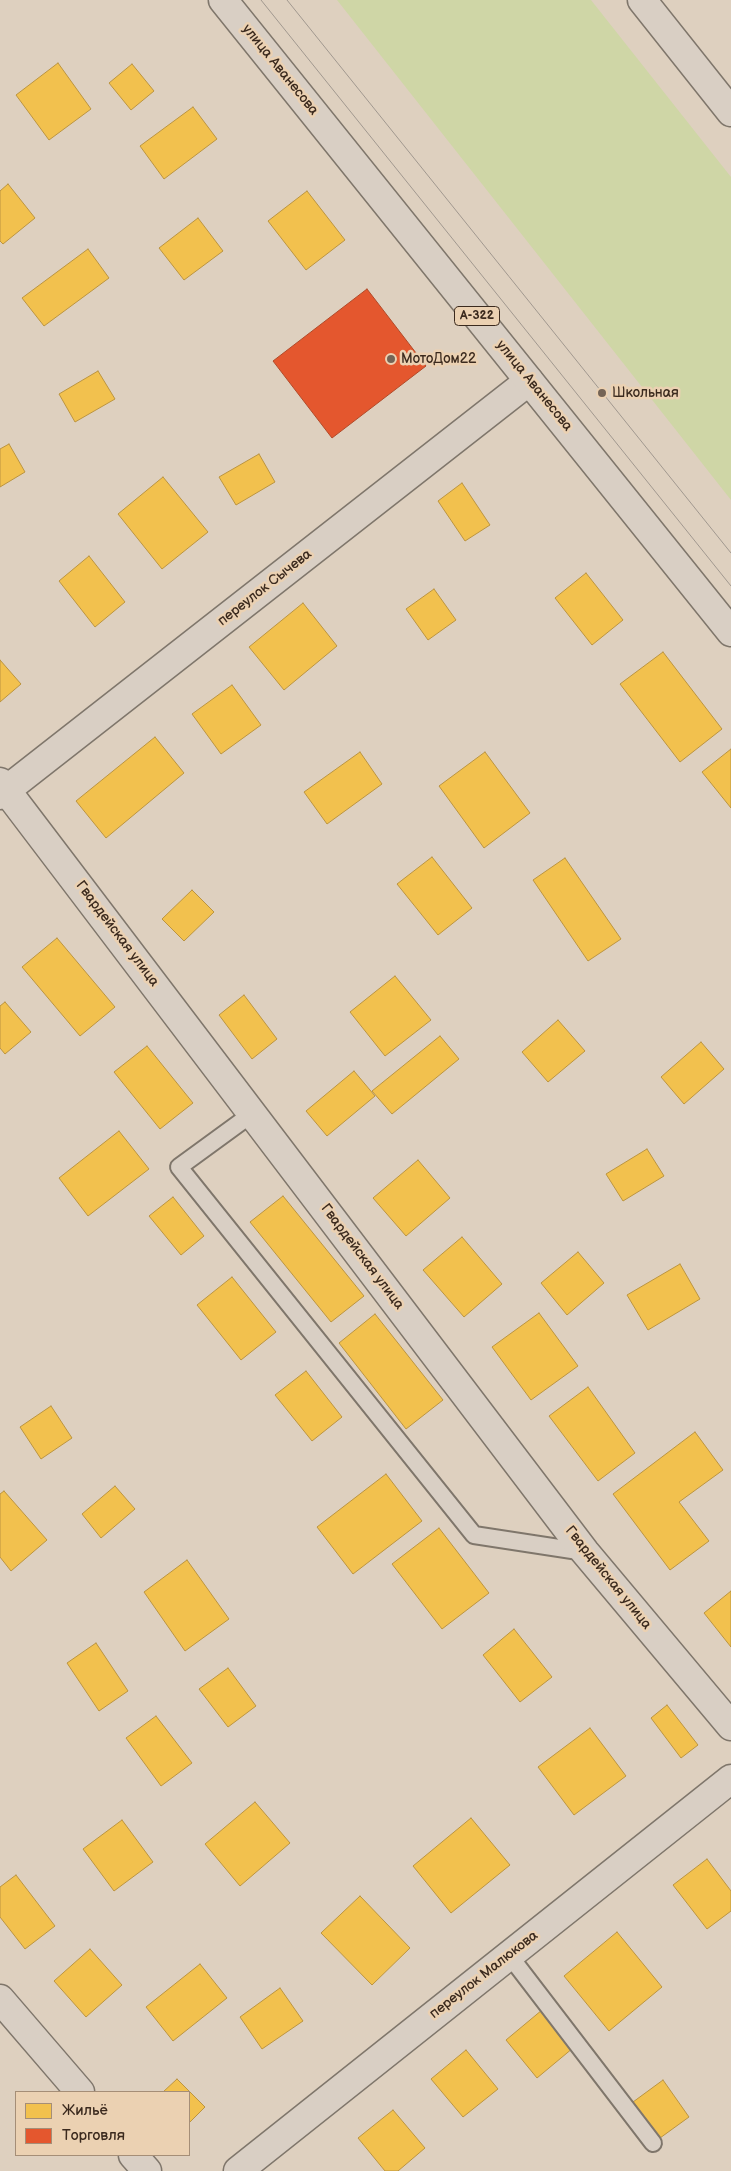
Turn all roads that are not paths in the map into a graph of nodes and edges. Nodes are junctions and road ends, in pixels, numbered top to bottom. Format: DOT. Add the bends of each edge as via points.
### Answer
graph roads {
  1 [pos="223,0"];
  2 [pos="642,0"];
  3 [pos="731,112"];
  4 [pos="529,381"];
  5 [pos="731,632"];
  6 [pos="2,789"];
  7 [pos="253,1113"];
  8 [pos="585,1552"];
  9 [pos="731,1726"];
  10 [pos="731,1779"];
  11 [pos="510,1955"];
  12 [pos="0,1999"];
  13 [pos="79,2091"];
  14 [pos="653,2143"];
  15 [pos="134,2156"];
  16 [pos="147,2171"];
  17 [pos="238,2171"];
  1 -- 4 [label="main road, улица Аванесова / А-322"];
  2 -- 3 [label="main road"];
  4 -- 5 [label="main road, улица Аванесова / А-322"];
  4 -- 6 [label="main road, переулок Сычева"];
  6 -- 7 [label="main road, Гвардейская улица"];
  7 -- 8 [label="main road, Гвардейская улица"];
  7 -- 8 [label="lane" via="179,1167 474,1535"];
  8 -- 9 [label="main road, Гвардейская улица"];
  10 -- 11 [label="main road, переулок Малюкова"];
  11 -- 14 [label="lane"];
  11 -- 17 [label="main road, переулок Малюкова"];
  12 -- 13 [label="main road"];
  15 -- 16 [label="main road"];
}
